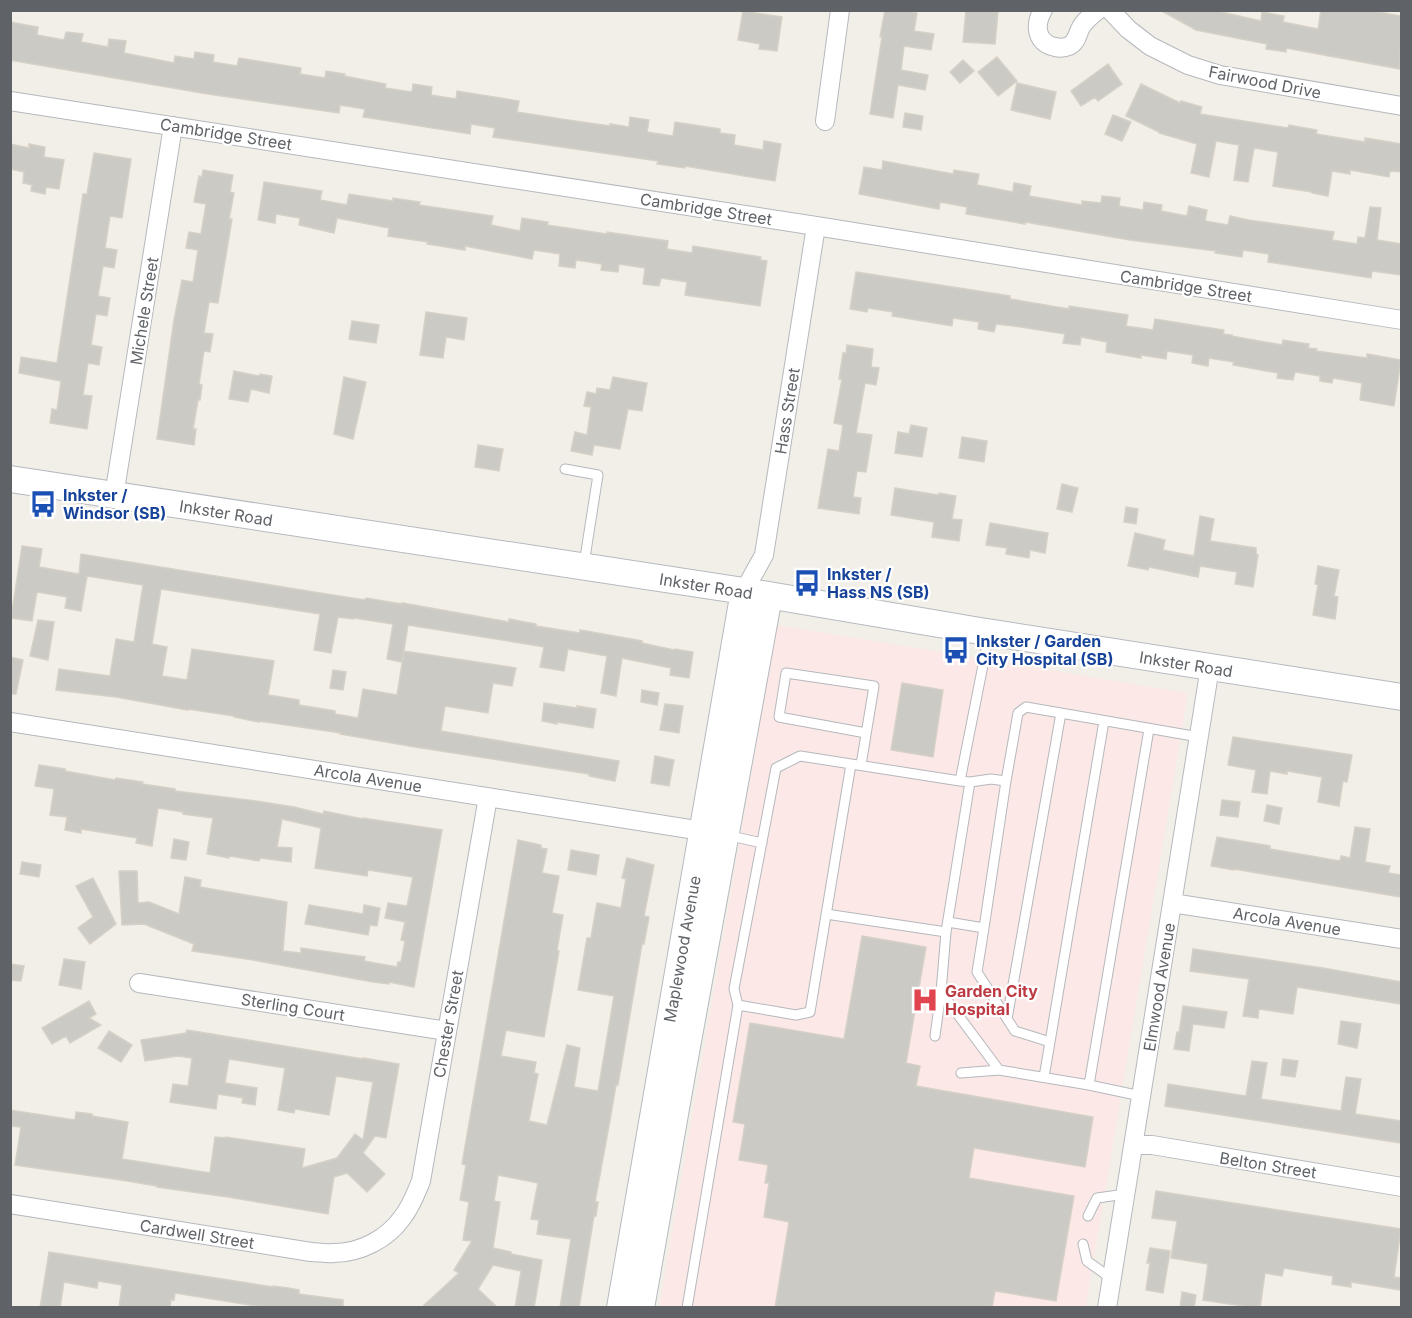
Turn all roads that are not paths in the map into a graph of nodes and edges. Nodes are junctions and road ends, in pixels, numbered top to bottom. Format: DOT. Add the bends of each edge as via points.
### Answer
graph roads {
  1 [pos="840,10"];
  2 [pos="1043,10"];
  3 [pos="1098,10"];
  4 [pos="1110,10"];
  5 [pos="10,101"];
  6 [pos="1401,106"];
  7 [pos="825,121"];
  8 [pos="173,126"];
  9 [pos="816,226"];
  10 [pos="1401,320"];
  11 [pos="565,469"];
  12 [pos="10,479"];
  13 [pos="114,496"];
  14 [pos="764,555"];
  15 [pos="583,567"];
  16 [pos="744,591"];
  17 [pos="769,596"];
  18 [pos="990,632"];
  19 [pos="1210,667"];
  20 [pos="1401,697"];
  21 [pos="1061,713"];
  22 [pos="1104,721"];
  23 [pos="10,722"];
  24 [pos="1149,729"];
  25 [pos="866,733"];
  26 [pos="1198,737"];
  27 [pos="851,764"];
  28 [pos="861,765"];
  29 [pos="1006,781"];
  30 [pos="965,782"];
  31 [pos="488,797"];
  32 [pos="714,833"];
  33 [pos="762,843"];
  34 [pos="1172,903"];
  35 [pos="826,914"];
  36 [pos="947,927"];
  37 [pos="984,928"];
  38 [pos="1401,939"];
  39 [pos="139,982"];
  40 [pos="941,992"];
  41 [pos="738,1005"];
  42 [pos="1007,1018"];
  43 [pos="447,1031"];
  44 [pos="935,1036"];
  45 [pos="1050,1042"];
  46 [pos="999,1070"];
  47 [pos="671,1072"];
  48 [pos="961,1073"];
  49 [pos="1044,1077"];
  50 [pos="1089,1085"];
  51 [pos="1141,1096"];
  52 [pos="1134,1145"];
  53 [pos="1401,1187"];
  54 [pos="1126,1194"];
  55 [pos="10,1204"];
  56 [pos="1088,1216"];
  57 [pos="380,1238"];
  58 [pos="1083,1244"];
  59 [pos="1112,1279"];
  60 [pos="620,1308"];
  61 [pos="641,1308"];
  62 [pos="687,1308"];
  63 [pos="1107,1308"];
  1 -- 7 [label="street"];
  2 -- 3 [label="street" via="1037,26 1041,40 1061,48 1074,41 1082,24"];
  4 -- 6 [label="street, Fairwood Drive" via="1150,46 1188,65 1220,75"];
  5 -- 8 [label="street, Cambridge Street"];
  8 -- 9 [label="street, Cambridge Street"];
  8 -- 13 [label="street, Michele Street"];
  9 -- 10 [label="street, Cambridge Street"];
  9 -- 14 [label="street, Hass Street"];
  11 -- 15 [label="lane" via="598,475"];
  12 -- 13 [label="main road, Inkster Road"];
  13 -- 15 [label="main road, Inkster Road"];
  14 -- 16 [label="street, Hass Street"];
  14 -- 17 [label="street"];
  15 -- 16 [label="main road, Inkster Road"];
  16 -- 17 [label="main road, Inkster Road"];
  16 -- 32 [label="main road, Maplewood Avenue"];
  17 -- 18 [label="main road, Inkster Road"];
  17 -- 32 [label="main road, Maplewood Avenue"];
  18 -- 19 [label="main road, Inkster Road"];
  18 -- 30 [label="lane"];
  19 -- 20 [label="main road, Inkster Road"];
  19 -- 26 [label="street, Elmwood Avenue"];
  21 -- 22 [label="lane"];
  21 -- 29 [label="lane" via="1026,707 1018,713"];
  21 -- 42 [label="lane"];
  22 -- 24 [label="lane"];
  22 -- 45 [label="lane"];
  23 -- 31 [label="street, Arcola Avenue"];
  24 -- 26 [label="lane"];
  24 -- 50 [label="lane"];
  25 -- 25 [label="lane" via="874,687 786,673 779,717"];
  25 -- 28 [label="lane"];
  26 -- 34 [label="street, Elmwood Avenue"];
  27 -- 28 [label="lane"];
  27 -- 33 [label="lane" via="800,756 776,768"];
  27 -- 35 [label="lane"];
  28 -- 30 [label="lane"];
  29 -- 30 [label="lane"];
  29 -- 37 [label="lane"];
  30 -- 36 [label="lane"];
  31 -- 32 [label="street, Arcola Avenue"];
  31 -- 43 [label="street, Chester Street"];
  32 -- 33 [label="lane"];
  32 -- 47 [label="main road, Maplewood Avenue"];
  33 -- 41 [label="lane" via="734,989"];
  34 -- 38 [label="street, Arcola Avenue"];
  34 -- 51 [label="street, Elmwood Avenue"];
  35 -- 36 [label="lane"];
  35 -- 41 [label="lane" via="810,1012 796,1015"];
  36 -- 37 [label="lane"];
  36 -- 40 [label="lane"];
  37 -- 42 [label="lane" via="977,972"];
  39 -- 43 [label="street, Sterling Court"];
  40 -- 44 [label="lane"];
  40 -- 46 [label="lane"];
  41 -- 62 [label="lane"];
  42 -- 45 [label="lane" via="1015,1030"];
  43 -- 57 [label="street, Chester Street" via="421,1180 403,1218"];
  45 -- 49 [label="lane"];
  46 -- 48 [label="lane"];
  46 -- 49 [label="lane"];
  47 -- 60 [label="main road, Maplewood Avenue"];
  47 -- 61 [label="main road, Maplewood Avenue"];
  49 -- 50 [label="lane"];
  50 -- 51 [label="lane"];
  51 -- 52 [label="street, Elmwood Avenue"];
  52 -- 53 [label="street, Belton Street"];
  52 -- 54 [label="street, Elmwood Avenue"];
  54 -- 56 [label="lane" via="1097,1198"];
  54 -- 59 [label="street, Elmwood Avenue"];
  55 -- 57 [label="street, Cardwell Street" via="311,1252 346,1252"];
  58 -- 59 [label="lane" via="1087,1261"];
  59 -- 63 [label="street, Elmwood Avenue"];
}
